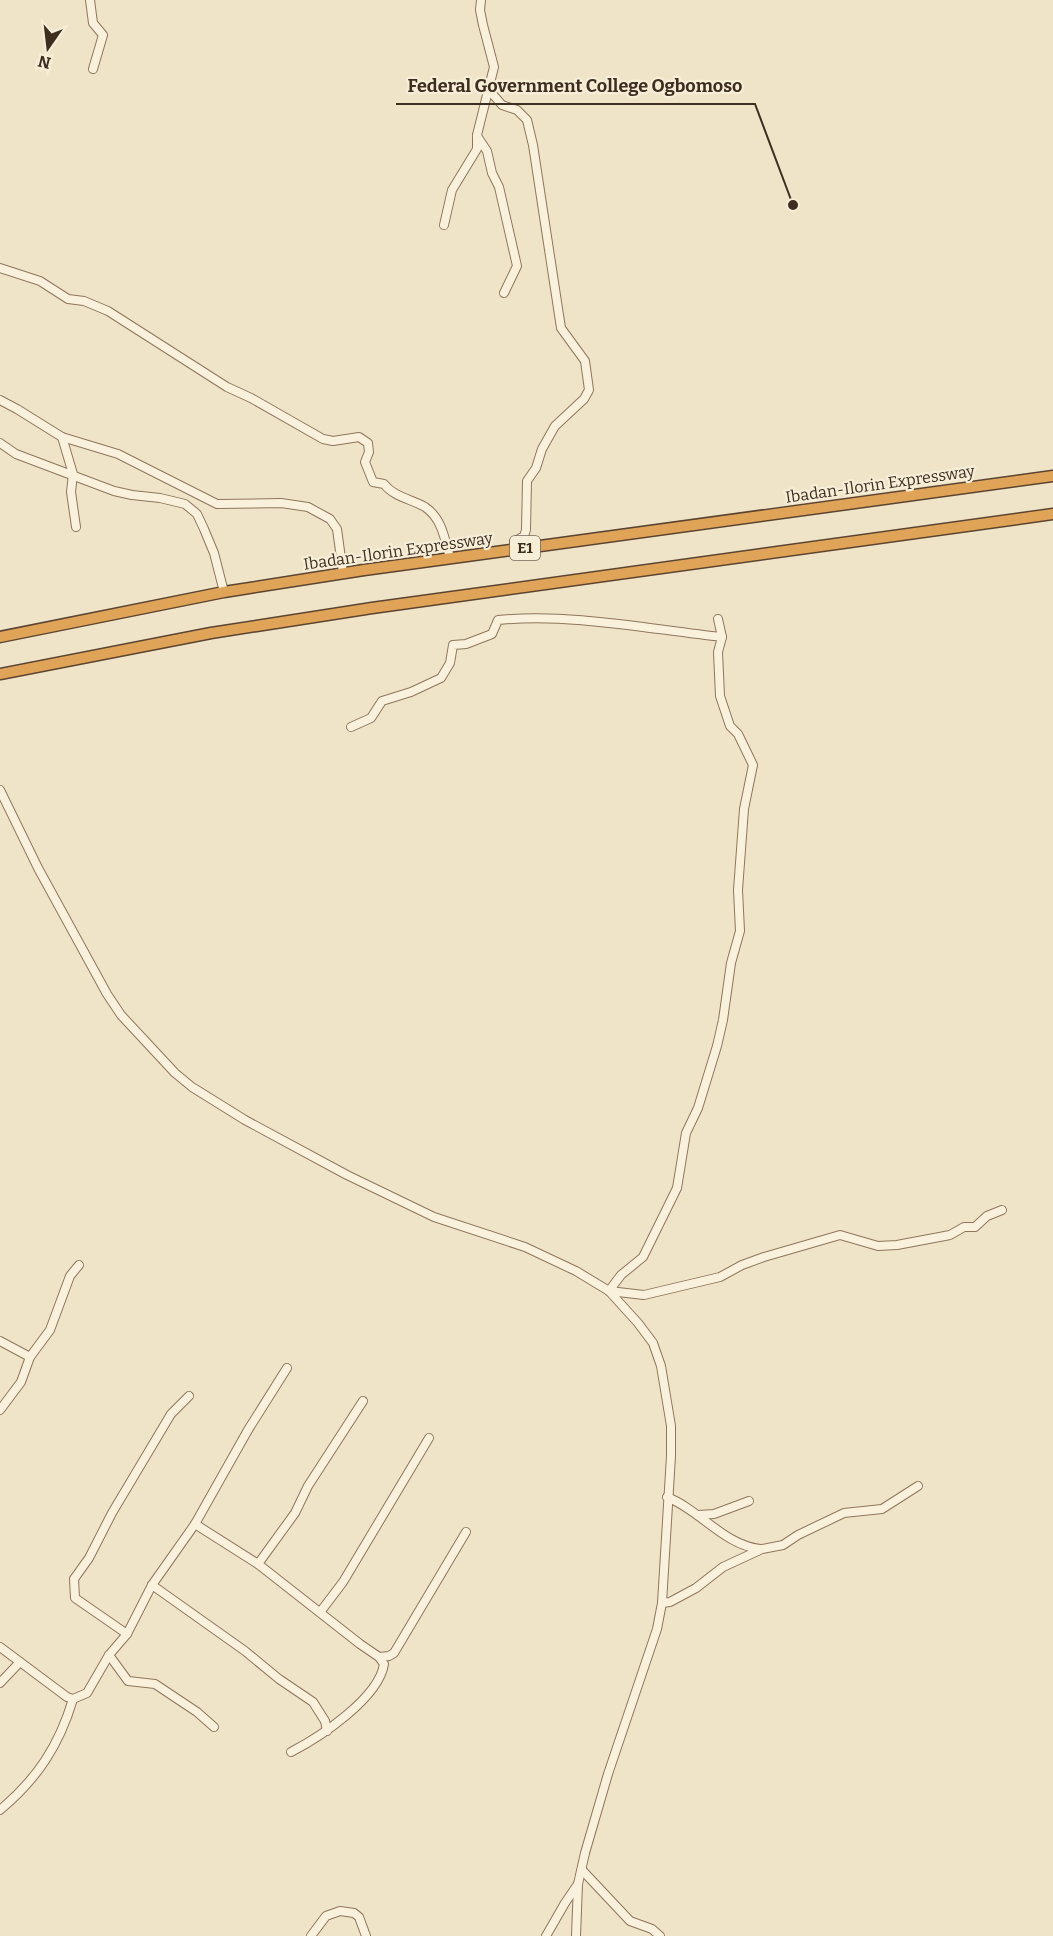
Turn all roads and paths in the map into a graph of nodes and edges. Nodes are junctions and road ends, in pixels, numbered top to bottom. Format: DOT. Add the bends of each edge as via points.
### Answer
graph roads {
  1 [pos="90,0"];
  2 [pos="481,0"];
  3 [pos="93,69"];
  4 [pos="489,90"];
  5 [pos="477,135"];
  6 [pos="444,225"];
  7 [pos="0,268"];
  8 [pos="504,294"];
  9 [pos="0,400"];
  10 [pos="62,437"];
  11 [pos="0,443"];
  12 [pos="73,475"];
  13 [pos="1053,476"];
  14 [pos="1053,514"];
  15 [pos="76,527"];
  16 [pos="515,549"];
  17 [pos="450,558"];
  18 [pos="344,573"];
  19 [pos="224,592"];
  20 [pos="718,619"];
  21 [pos="0,637"];
  22 [pos="722,637"];
  23 [pos="0,674"];
  24 [pos="351,727"];
  25 [pos="0,790"];
  26 [pos="1002,1210"];
  27 [pos="79,1265"];
  28 [pos="609,1291"];
  29 [pos="0,1341"];
  30 [pos="30,1357"];
  31 [pos="287,1368"];
  32 [pos="189,1396"];
  33 [pos="363,1401"];
  34 [pos="0,1410"];
  35 [pos="429,1438"];
  36 [pos="918,1485"];
  37 [pos="667,1497"];
  38 [pos="748,1501"];
  39 [pos="698,1515"];
  40 [pos="195,1524"];
  41 [pos="466,1532"];
  42 [pos="762,1549"];
  43 [pos="258,1564"];
  44 [pos="152,1585"];
  45 [pos="662,1603"];
  46 [pos="321,1611"];
  47 [pos="127,1634"];
  48 [pos="0,1647"];
  49 [pos="109,1655"];
  50 [pos="379,1657"];
  51 [pos="20,1662"];
  52 [pos="0,1683"];
  53 [pos="73,1699"];
  54 [pos="214,1727"];
  55 [pos="327,1731"];
  56 [pos="291,1752"];
  57 [pos="0,1810"];
  58 [pos="582,1870"];
  59 [pos="578,1884"];
  60 [pos="311,1936"];
  61 [pos="366,1936"];
  62 [pos="546,1936"];
  63 [pos="576,1936"];
  64 [pos="660,1936"];
  1 -- 3 [label="street" via="93,23 103,35"];
  2 -- 4 [label="street" via="494,67"];
  4 -- 5 [label="street"];
  4 -- 16 [label="street" via="502,105 517,110 527,120 561,328 585,361 589,390 555,426 527,481 526,530 514,542"];
  5 -- 6 [label="street" via="477,149 452,190"];
  5 -- 8 [label="street" via="500,187 517,266"];
  7 -- 17 [label="street" via="40,281 68,298 108,310 227,387 323,439 359,437 369,443 365,462 373,482 384,484 426,508 440,525"];
  9 -- 10 [label="street"];
  10 -- 12 [label="street"];
  10 -- 18 [label="street" via="118,454 217,504 281,503 308,507 330,519 337,529"];
  11 -- 12 [label="street" via="16,454"];
  12 -- 15 [label="street" via="70,492"];
  12 -- 19 [label="street" via="114,491 185,504 204,529"];
  13 -- 16 [label="highway, Ibadan-Ilorin Expressway / E1"];
  14 -- 23 [label="highway, E1" via="372,608 211,633"];
  16 -- 17 [label="highway, Ibadan-Ilorin Expressway / E1"];
  17 -- 18 [label="highway, Ibadan-Ilorin Expressway / E1"];
  18 -- 19 [label="highway, Ibadan-Ilorin Expressway / E1"];
  19 -- 21 [label="highway, Ibadan-Ilorin Expressway / E1"];
  20 -- 22 [label="street"];
  22 -- 24 [label="street" via="599,622 528,617 498,620 492,634 453,645 450,663 441,678 382,701 371,718"];
  22 -- 28 [label="street" via="718,652 720,696 730,726 753,765 744,809 738,890 740,932 730,963 717,1046 698,1108 686,1132 677,1188 643,1257"];
  25 -- 28 [label="street" via="107,994 121,1015 192,1087 245,1120 434,1218 525,1247"];
  26 -- 28 [label="street" via="975,1227 918,1242 878,1246 840,1235 764,1257 720,1277 644,1295"];
  27 -- 30 [label="street" via="70,1276 50,1330"];
  28 -- 37 [label="street" via="653,1343 661,1366 671,1426"];
  29 -- 30 [label="street"];
  30 -- 34 [label="street" via="21,1382"];
  31 -- 40 [label="street"];
  32 -- 47 [label="street" via="171,1414 74,1579 75,1598"];
  33 -- 43 [label="street" via="295,1513"];
  35 -- 46 [label="street" via="344,1582"];
  36 -- 42 [label="street" via="882,1509 844,1513 783,1545"];
  37 -- 39 [label="street"];
  37 -- 45 [label="street"];
  38 -- 39 [label="street" via="714,1514"];
  39 -- 42 [label="street" via="738,1543"];
  40 -- 43 [label="street"];
  40 -- 44 [label="street"];
  41 -- 50 [label="street" via="394,1653"];
  42 -- 45 [label="street"];
  43 -- 46 [label="street"];
  44 -- 47 [label="street"];
  44 -- 55 [label="street" via="313,1702"];
  45 -- 58 [label="street"];
  46 -- 50 [label="street"];
  47 -- 49 [label="street"];
  48 -- 51 [label="street"];
  49 -- 53 [label="street" via="87,1693"];
  49 -- 54 [label="street" via="128,1681 155,1684"];
  50 -- 55 [label="street" via="384,1664 383,1674 362,1700"];
  51 -- 52 [label="street"];
  51 -- 53 [label="street"];
  53 -- 57 [label="street" via="47,1760"];
  55 -- 56 [label="street"];
  58 -- 59 [label="street"];
  58 -- 64 [label="street" via="630,1921"];
  59 -- 62 [label="street"];
  59 -- 63 [label="street"];
  60 -- 61 [label="street" via="326,1916 340,1911 359,1917"];
}
